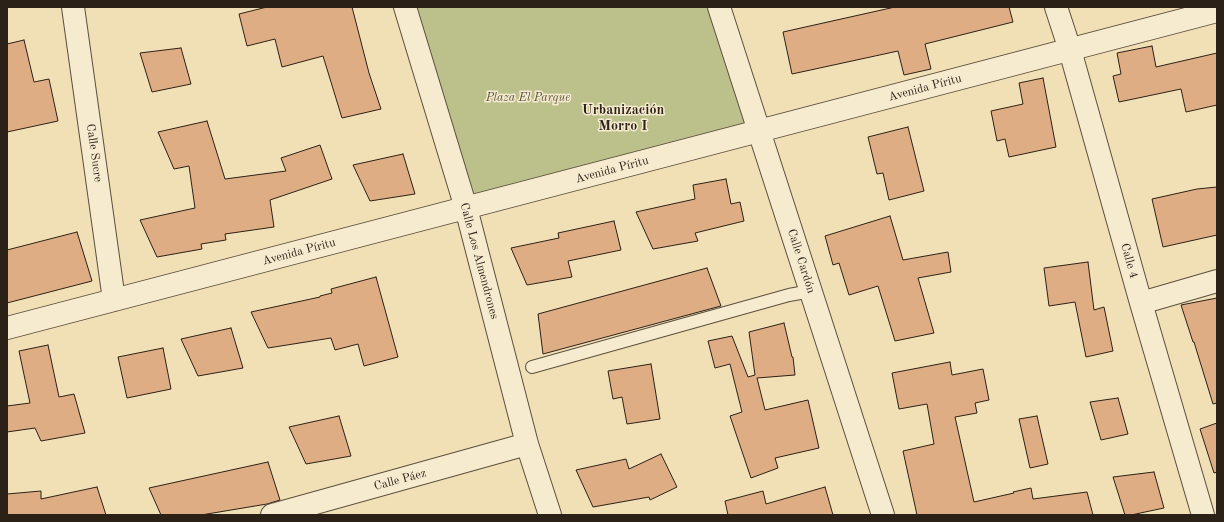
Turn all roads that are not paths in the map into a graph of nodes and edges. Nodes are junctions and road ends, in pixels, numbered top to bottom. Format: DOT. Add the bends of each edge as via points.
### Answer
graph roads {
  1 [pos="73,7"];
  2 [pos="405,7"];
  3 [pos="719,7"];
  4 [pos="1056,7"];
  5 [pos="1217,11"];
  6 [pos="1070,50"];
  7 [pos="759,132"];
  8 [pos="466,208"];
  9 [pos="1217,281"];
  10 [pos="811,291"];
  11 [pos="114,300"];
  12 [pos="1141,303"];
  13 [pos="7,328"];
  14 [pos="532,367"];
  15 [pos="527,444"];
  16 [pos="272,515"];
  17 [pos="550,515"];
  18 [pos="883,515"];
  19 [pos="1203,515"];
  1 -- 11 [label="street, Calle Sucre"];
  2 -- 8 [label="street, Calle Los Almendrones"];
  3 -- 7 [label="street, Calle Cardón"];
  4 -- 6 [label="street, Calle 4"];
  5 -- 6 [label="street, Avenida Píritu"];
  6 -- 7 [label="street, Avenida Píritu"];
  6 -- 12 [label="street, Calle 4"];
  7 -- 8 [label="street, Avenida Píritu"];
  7 -- 10 [label="street, Calle Cardón"];
  8 -- 11 [label="street, Avenida Píritu"];
  8 -- 15 [label="street, Calle Los Almendrones"];
  9 -- 12 [label="street"];
  10 -- 14 [label="lane"];
  10 -- 18 [label="street, Calle Cardón"];
  11 -- 13 [label="street, Avenida Píritu"];
  12 -- 19 [label="street, Calle 4"];
  15 -- 16 [label="street, Calle Páez"];
  15 -- 17 [label="street, Calle Los Almendrones"];
}
